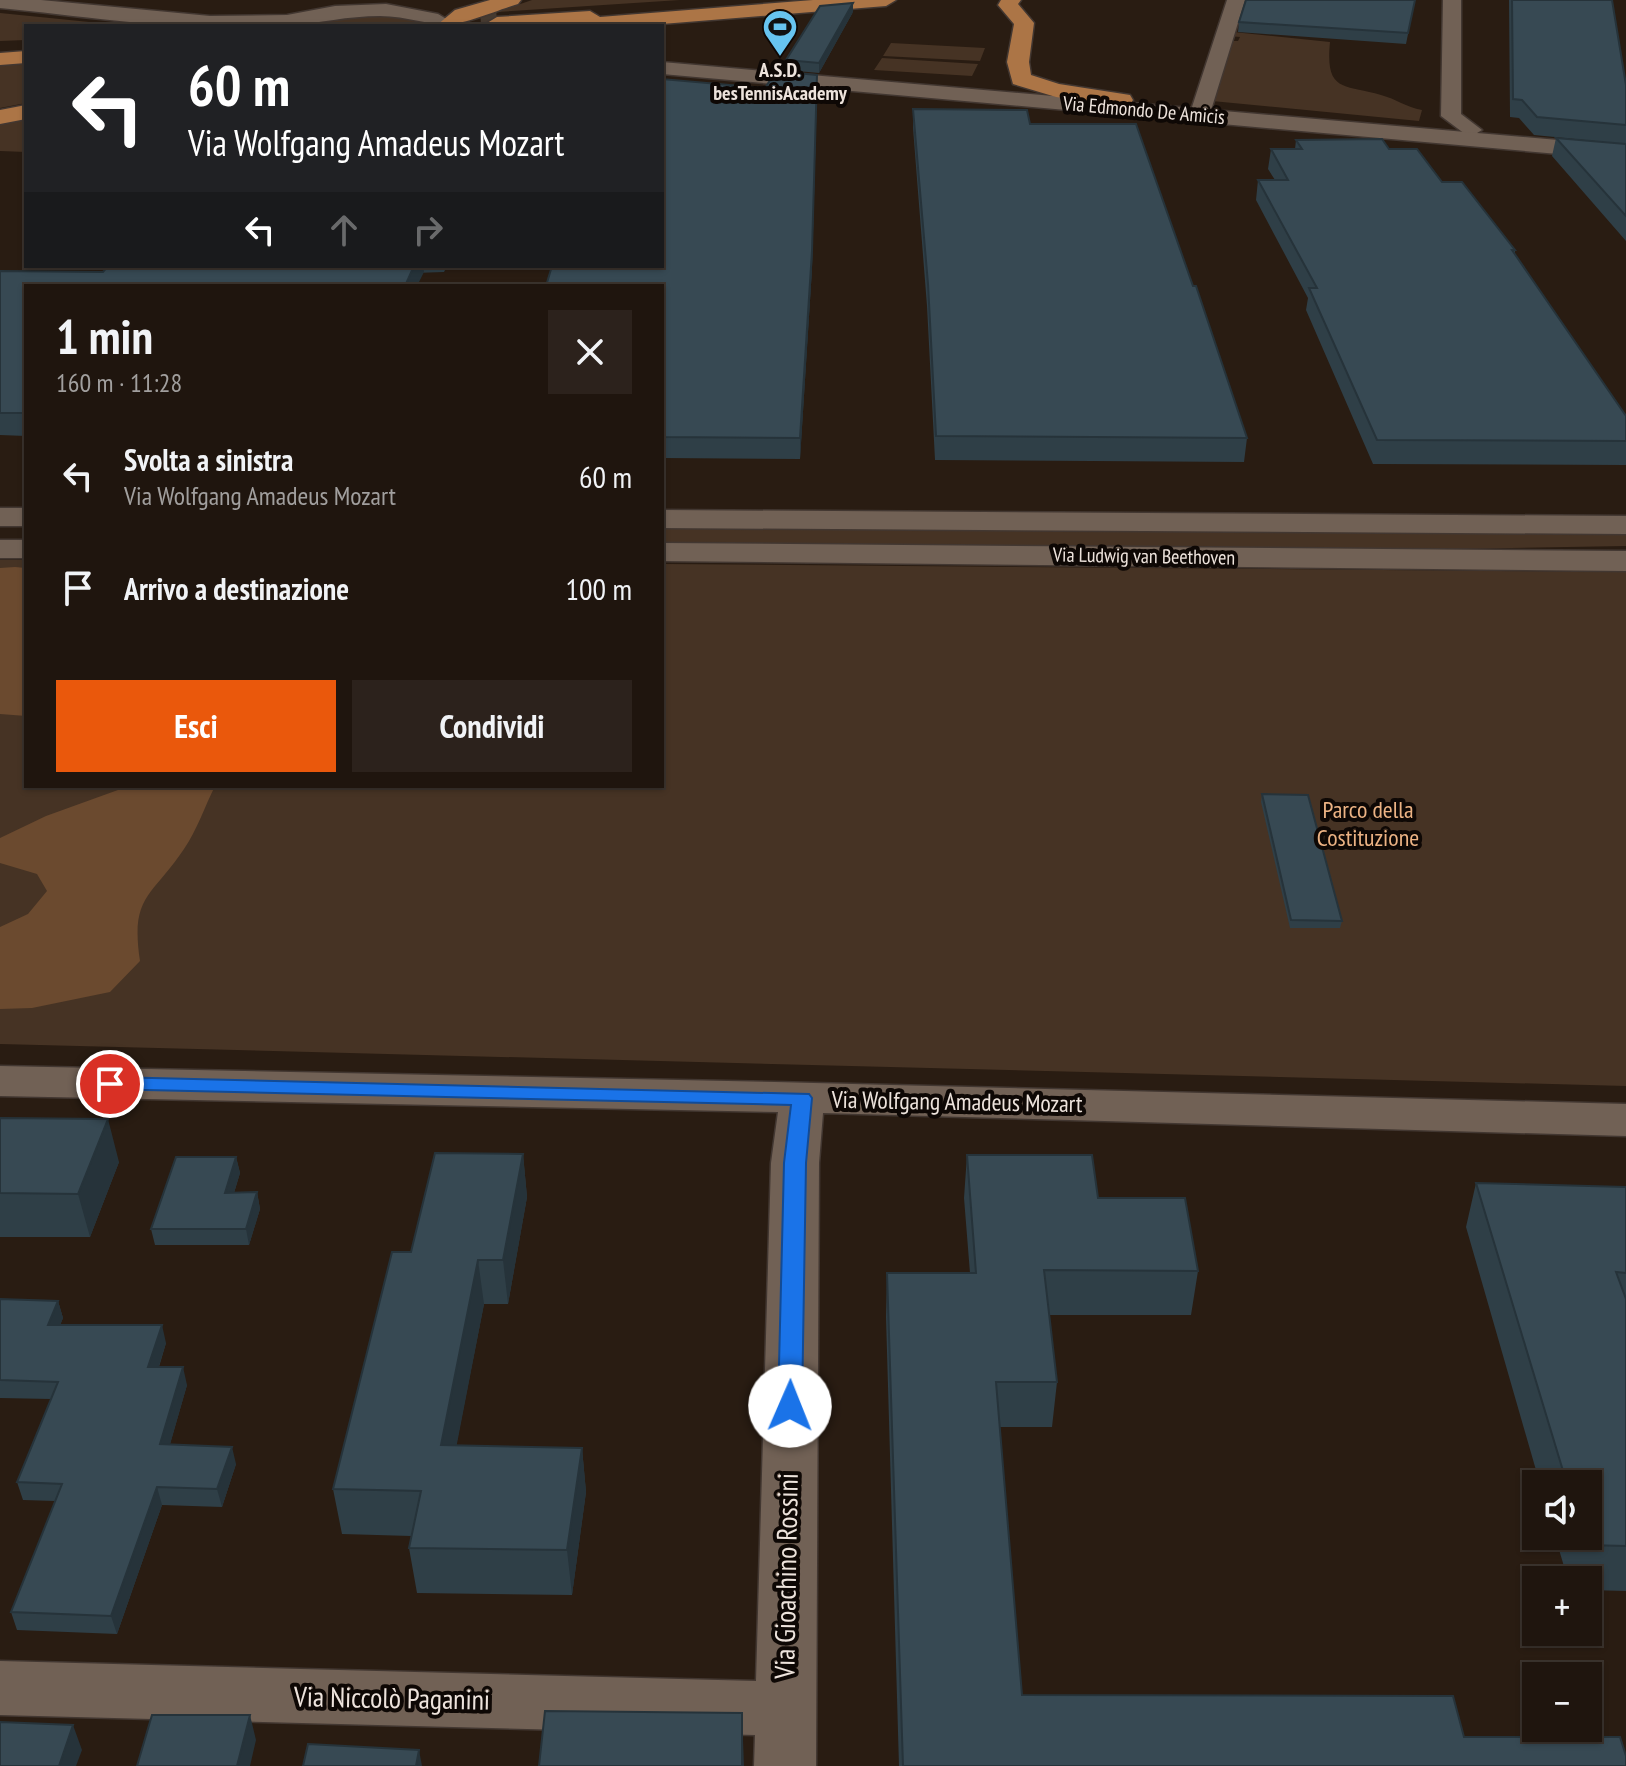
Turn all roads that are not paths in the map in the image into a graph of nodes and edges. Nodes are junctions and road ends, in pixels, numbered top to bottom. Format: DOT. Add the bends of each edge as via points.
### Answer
graph roads {
  1 [pos="511,0"];
  2 [pos="757,0"];
  3 [pos="816,0"];
  4 [pos="886,0"];
  5 [pos="1011,0"];
  6 [pos="1236,0"];
  7 [pos="1452,0"];
  8 [pos="0,2"];
  9 [pos="0,11"];
  10 [pos="291,13"];
  11 [pos="634,14"];
  12 [pos="497,23"];
  13 [pos="140,24"];
  14 [pos="443,24"];
  15 [pos="450,24"];
  16 [pos="587,24"];
  17 [pos="24,46"];
  18 [pos="0,47"];
  19 [pos="24,55"];
  20 [pos="0,57"];
  21 [pos="664,60"];
  22 [pos="664,68"];
  23 [pos="1122,100"];
  24 [pos="1202,107"];
  25 [pos="24,112"];
  26 [pos="0,117"];
  27 [pos="1472,130"];
  28 [pos="1626,144"];
  29 [pos="1626,153"];
  30 [pos="0,517"];
  31 [pos="24,517"];
  32 [pos="664,519"];
  33 [pos="1626,525"];
  34 [pos="0,549"];
  35 [pos="24,549"];
  36 [pos="664,552"];
  37 [pos="1626,561"];
  38 [pos="0,1081"];
  39 [pos="802,1098"];
  40 [pos="1626,1120"];
  41 [pos="0,1688"];
  42 [pos="784,1737"];
  1 -- 15 [label="highway" via="462,14"];
  2 -- 11 [label="highway"];
  3 -- 11 [label="highway"];
  4 -- 16 [label="highway"];
  5 -- 23 [label="highway" via="1008,5 1024,23 1021,79"];
  6 -- 24 [label="street"];
  7 -- 27 [label="street" via="1451,116"];
  8 -- 10 [label="main road" via="210,22"];
  9 -- 13 [label="main road"];
  10 -- 14 [label="main road" via="364,10 423,15"];
  11 -- 12 [label="highway"];
  17 -- 18 [label="highway"];
  19 -- 20 [label="highway"];
  21 -- 23 [label="main road, Via Edmondo De Amicis"];
  22 -- 29 [label="main road, Via Edmondo De Amicis"];
  23 -- 24 [label="main road, Via Edmondo De Amicis"];
  24 -- 27 [label="main road, Via Edmondo De Amicis"];
  25 -- 26 [label="highway"];
  27 -- 28 [label="main road, Via Edmondo De Amicis"];
  30 -- 31 [label="street"];
  32 -- 33 [label="street, Via Ludwig van Beethoven"];
  34 -- 35 [label="street"];
  36 -- 37 [label="street, Via Ludwig van Beethoven"];
  38 -- 39 [label="street, Via Wolfgang Amadeus Mozart"];
  39 -- 40 [label="street, Via Wolfgang Amadeus Mozart"];
  39 -- 42 [label="street, Via Gioachino Rossini" via="795,1163"];
  41 -- 42 [label="street, Via Niccolò Paganini"];
}
